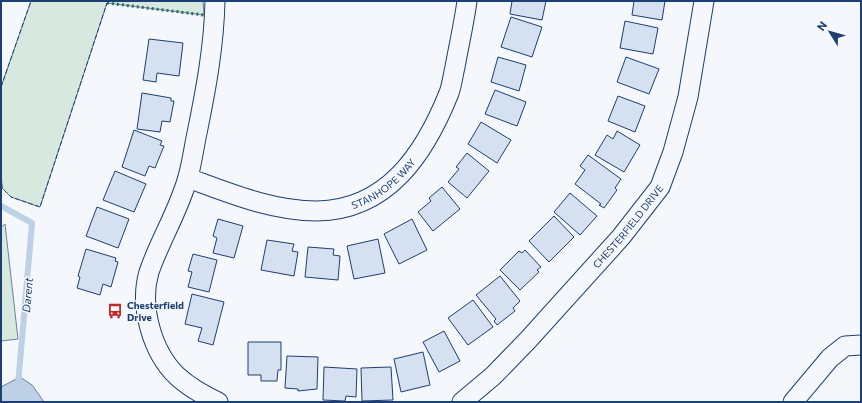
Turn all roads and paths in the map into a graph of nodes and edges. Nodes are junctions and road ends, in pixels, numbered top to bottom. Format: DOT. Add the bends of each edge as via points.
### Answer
graph roads {
  1 [pos="215,1"];
  2 [pos="467,1"];
  3 [pos="704,1"];
  4 [pos="188,178"];
  5 [pos="861,345"];
  6 [pos="218,402"];
  7 [pos="462,402"];
  8 [pos="793,402"];
  1 -- 4 [label="street" via="206,87"];
  2 -- 4 [label="street, STANHOPE WAY" via="449,92 423,147 411,165 394,181 369,198 340,208 297,210 244,198"];
  3 -- 7 [label="street, CHESTERFIELD DRIVE" via="688,97 673,152 660,187 621,237 553,313 493,376"];
  4 -- 6 [label="street" via="149,274 146,295 148,323 163,358 176,375 191,388"];
  5 -- 8 [label="street" via="845,346 830,358"];
}
